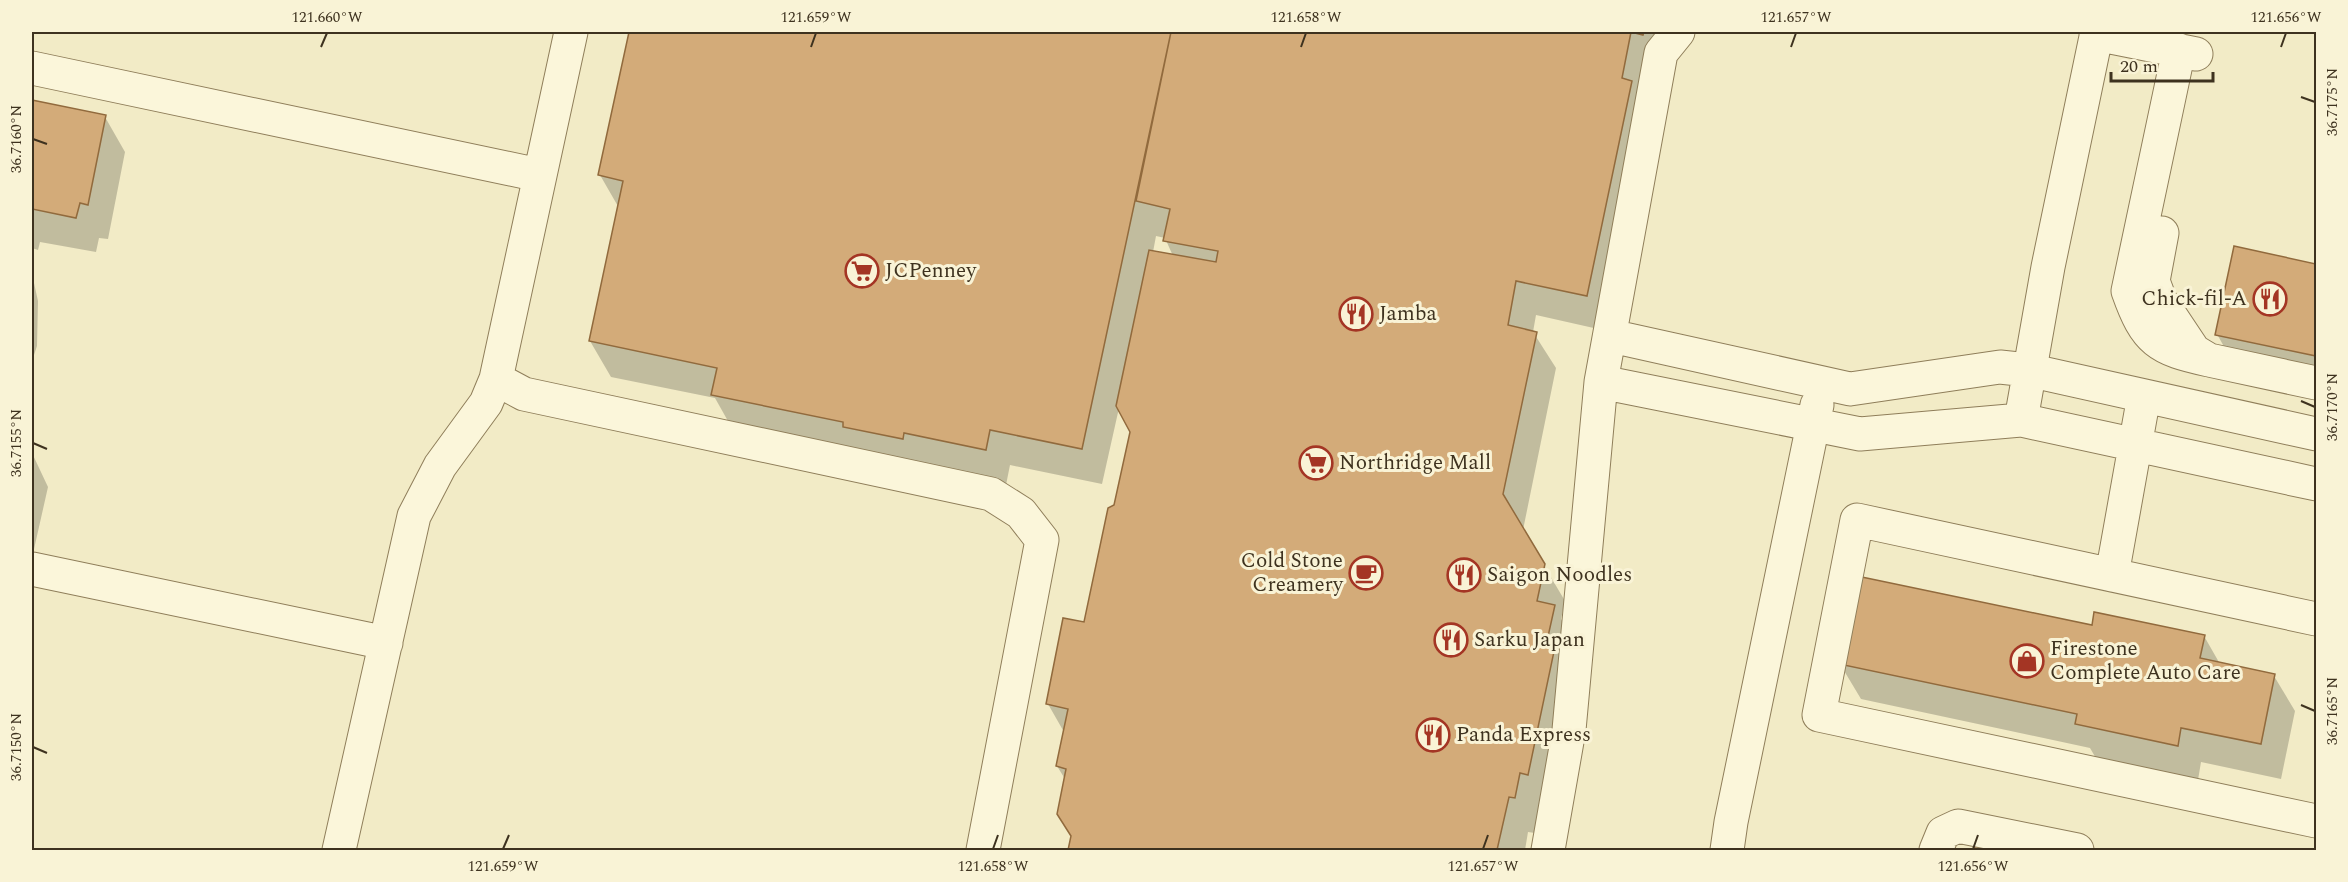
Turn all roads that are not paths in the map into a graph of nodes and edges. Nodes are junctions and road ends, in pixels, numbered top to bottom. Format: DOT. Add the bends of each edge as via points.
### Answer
graph roads {
  1 [pos="571,32"];
  2 [pos="1678,32"];
  3 [pos="2096,32"];
  4 [pos="32,68"];
  5 [pos="2176,155"];
  6 [pos="539,175"];
  7 [pos="1611,336"];
  8 [pos="2210,360"];
  9 [pos="2028,370"];
  10 [pos="496,379"];
  11 [pos="1601,382"];
  12 [pos="1822,383"];
  13 [pos="2316,383"];
  14 [pos="2144,396"];
  15 [pos="2021,420"];
  16 [pos="1812,425"];
  17 [pos="2316,435"];
  18 [pos="2135,445"];
  19 [pos="2316,484"];
  20 [pos="32,569"];
  21 [pos="2112,575"];
  22 [pos="2316,619"];
  23 [pos="386,643"];
  24 [pos="2316,821"];
  25 [pos="339,850"];
  26 [pos="983,850"];
  27 [pos="1548,850"];
  28 [pos="1727,850"];
  29 [pos="1936,850"];
  30 [pos="2077,850"];
  1 -- 6 [label="lane"];
  2 -- 7 [label="lane" via="1660,53"];
  3 -- 8 [label="lane" via="2187,52 2128,291 2134,309 2154,340 2172,352"];
  3 -- 9 [label="lane"];
  4 -- 6 [label="lane"];
  5 -- 8 [label="lane" via="2153,281 2160,300 2194,351"];
  6 -- 10 [label="lane"];
  7 -- 11 [label="lane"];
  7 -- 12 [label="lane"];
  8 -- 13 [label="lane"];
  9 -- 12 [label="lane" via="2000,367 1850,388"];
  9 -- 14 [label="lane"];
  9 -- 15 [label="lane"];
  10 -- 23 [label="lane" via="486,402 440,466 414,516"];
  10 -- 26 [label="lane" via="524,394 991,494 1021,513 1042,540"];
  11 -- 16 [label="lane"];
  11 -- 27 [label="lane" via="1569,730"];
  12 -- 16 [label="lane"];
  14 -- 17 [label="lane"];
  14 -- 18 [label="lane"];
  15 -- 16 [label="lane" via="1860,434"];
  15 -- 18 [label="lane"];
  16 -- 28 [label="lane"];
  18 -- 19 [label="lane"];
  18 -- 21 [label="lane"];
  20 -- 23 [label="lane"];
  21 -- 22 [label="lane"];
  21 -- 24 [label="lane" via="1857,520 1819,715"];
  23 -- 25 [label="lane"];
  29 -- 30 [label="lane" via="1943,833 1958,826"];
}
